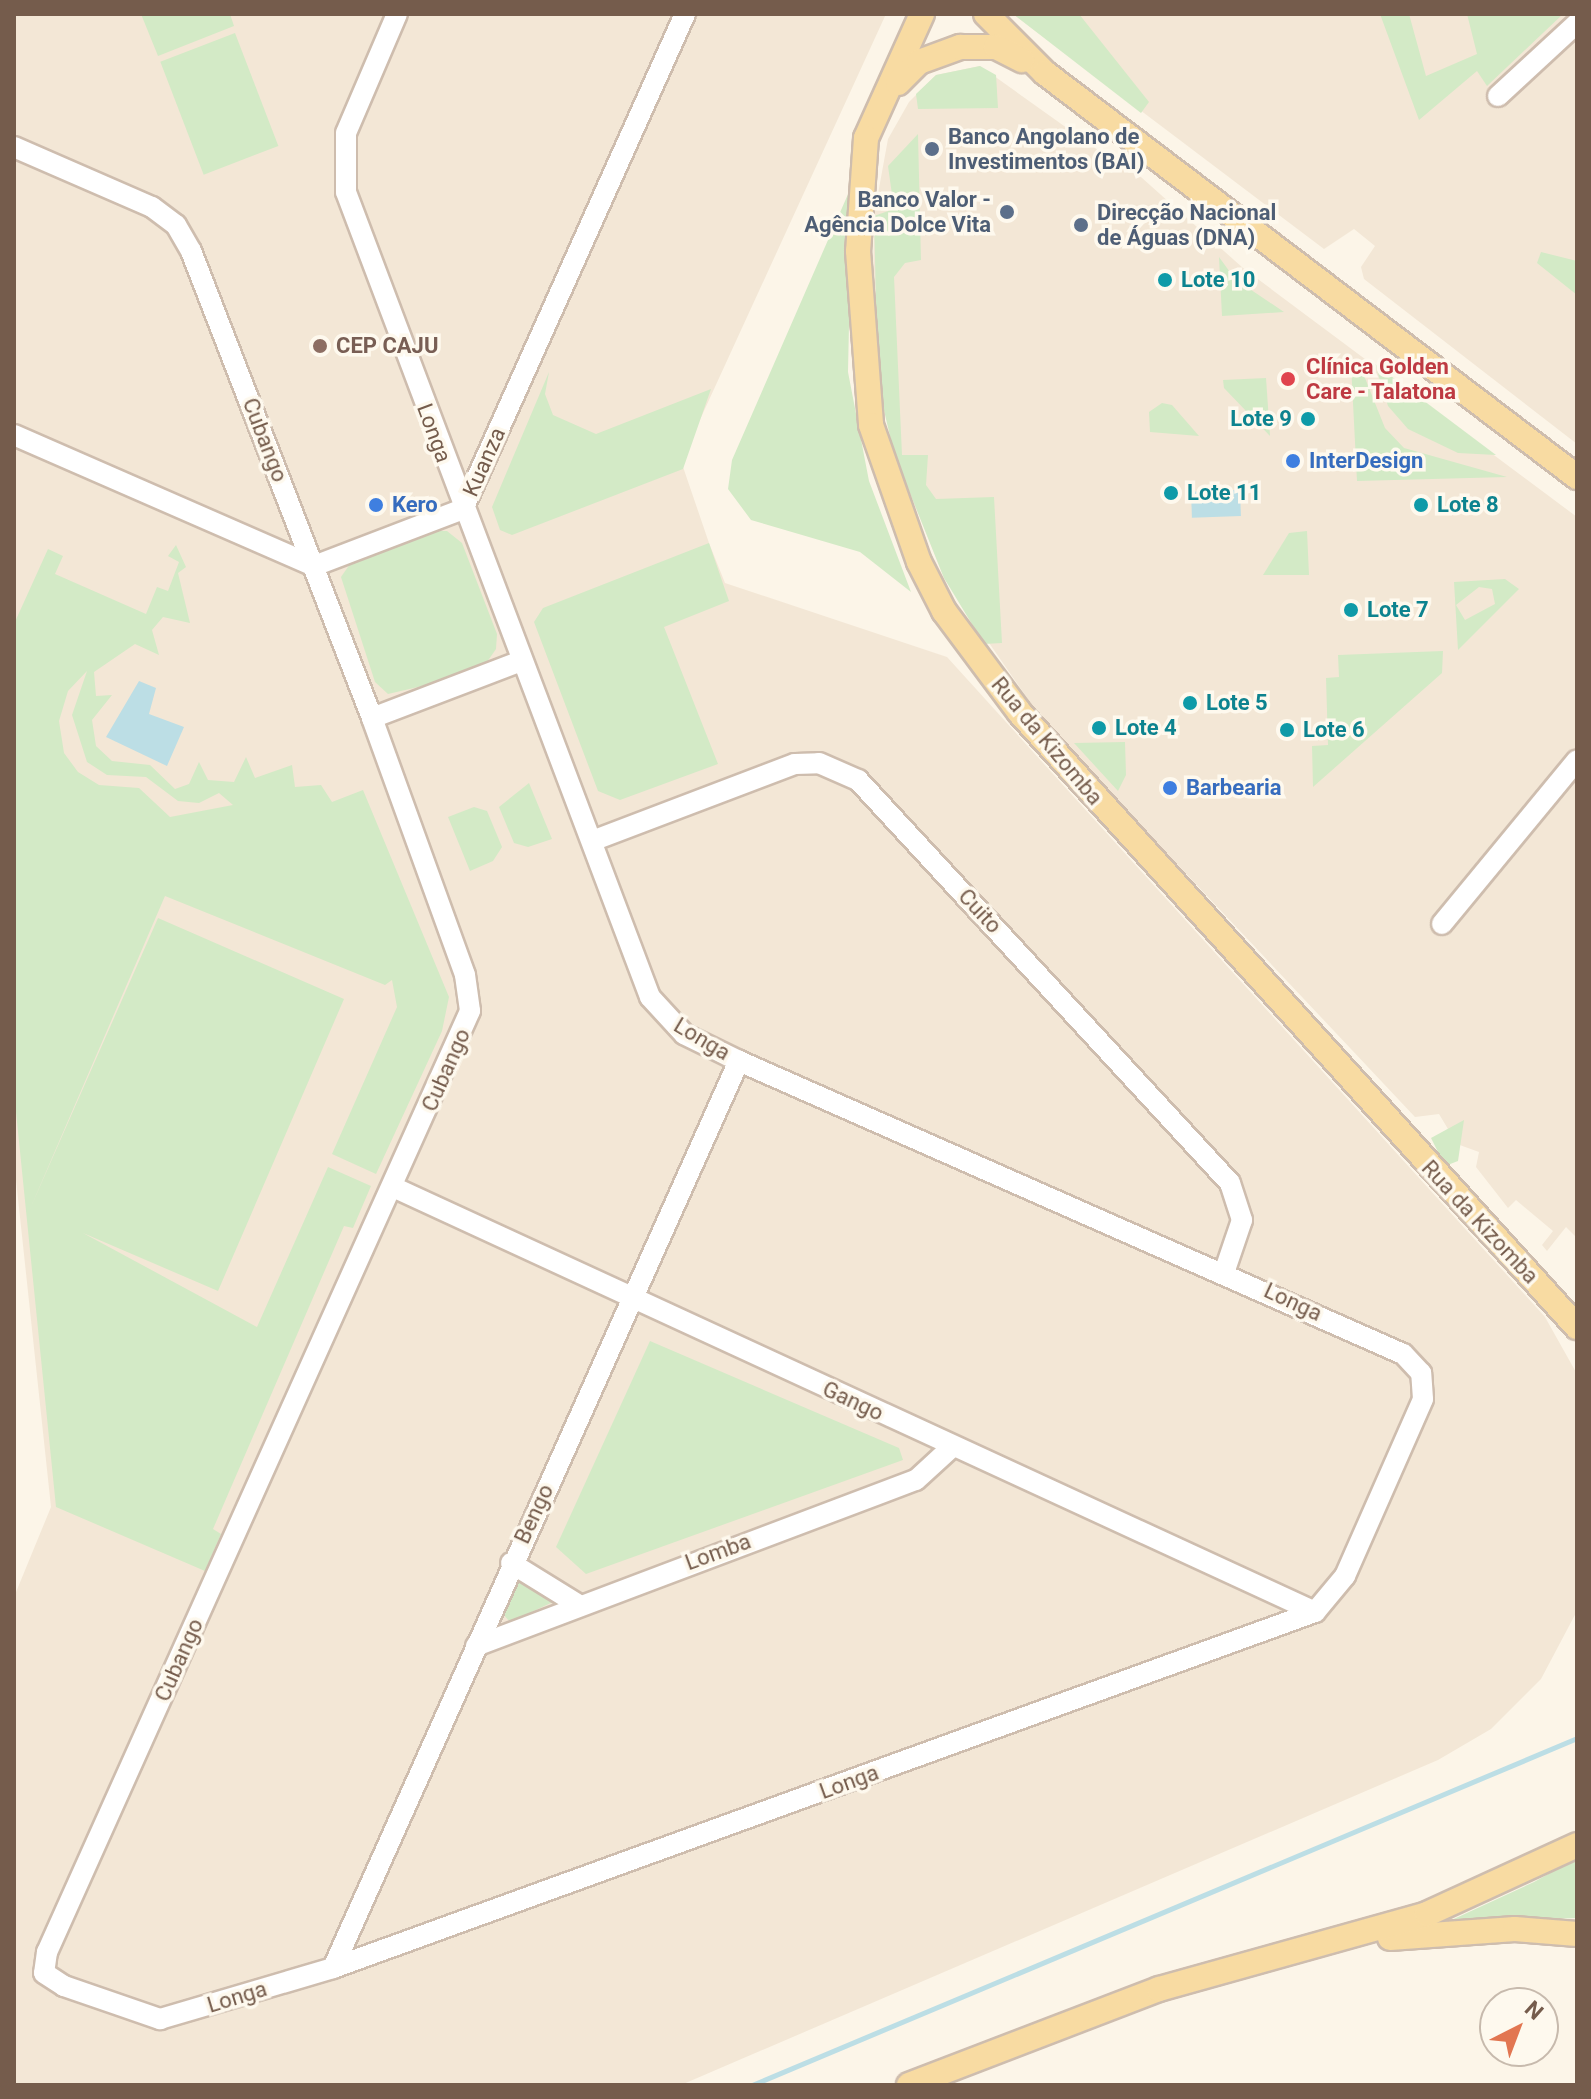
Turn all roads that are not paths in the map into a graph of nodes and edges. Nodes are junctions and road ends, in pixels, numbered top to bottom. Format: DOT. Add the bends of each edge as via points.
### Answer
graph roads {
  1 [pos="397,14"];
  2 [pos="685,14"];
  3 [pos="922,14"];
  4 [pos="986,14"];
  5 [pos="1577,23"];
  6 [pos="1045,73"];
  7 [pos="886,95"];
  8 [pos="1498,96"];
  9 [pos="14,147"];
  10 [pos="14,435"];
  11 [pos="1577,477"];
  12 [pos="463,509"];
  13 [pos="314,566"];
  14 [pos="521,661"];
  15 [pos="372,718"];
  16 [pos="1577,760"];
  17 [pos="592,841"];
  18 [pos="1442,924"];
  19 [pos="739,1061"];
  20 [pos="393,1187"];
  21 [pos="1225,1270"];
  22 [pos="633,1299"];
  23 [pos="1577,1327"];
  24 [pos="952,1447"];
  25 [pos="511,1563"];
  26 [pos="577,1604"];
  27 [pos="1315,1612"];
  28 [pos="476,1646"];
  29 [pos="1577,1845"];
  30 [pos="1577,1934"];
  31 [pos="333,1968"];
  32 [pos="1243,1968"];
  33 [pos="44,1973"];
  34 [pos="909,2085"];
  1 -- 12 [label="street, Longa" via="350,121 343,178"];
  2 -- 12 [label="street, Kuanza"];
  3 -- 7 [label="main road, Rua da Kizomba"];
  4 -- 6 [label="main road"];
  5 -- 8 [label="street"];
  6 -- 7 [label="main road" via="996,47 960,47 919,62"];
  6 -- 11 [label="main road"];
  7 -- 23 [label="main road, Rua da Kizomba" via="866,138 861,182 863,381 895,508 944,611 1121,830"];
  9 -- 13 [label="street, Cubango" via="152,207 176,225"];
  10 -- 13 [label="street"];
  12 -- 13 [label="street, Kuanza"];
  12 -- 14 [label="street, Longa"];
  13 -- 15 [label="street, Cubango"];
  14 -- 15 [label="street"];
  14 -- 17 [label="street, Longa"];
  15 -- 20 [label="street, Cubango" via="465,975 470,1011"];
  16 -- 18 [label="street"];
  17 -- 19 [label="street, Longa" via="650,997 684,1034"];
  17 -- 21 [label="street, Cuito" via="795,764 839,768 858,780 1230,1183 1242,1220"];
  19 -- 21 [label="street, Longa"];
  19 -- 22 [label="street, Bengo"];
  20 -- 22 [label="street, Gango"];
  20 -- 33 [label="street, Cubango" via="47,1952"];
  21 -- 27 [label="street, Longa" via="1403,1354 1424,1386 1345,1576"];
  22 -- 24 [label="street, Gango"];
  22 -- 25 [label="street, Bengo"];
  24 -- 26 [label="street, Lomba" via="916,1480"];
  24 -- 27 [label="street, Gango"];
  25 -- 26 [label="street"];
  25 -- 28 [label="street, Bengo"];
  26 -- 28 [label="street, Lomba"];
  27 -- 31 [label="street, Longa"];
  28 -- 31 [label="street, Bengo"];
  29 -- 32 [label="main road" via="1427,1914"];
  30 -- 32 [label="main road" via="1413,1934"];
  31 -- 33 [label="street, Longa" via="160,2019"];
  32 -- 34 [label="main road" via="1146,1994"];
}
